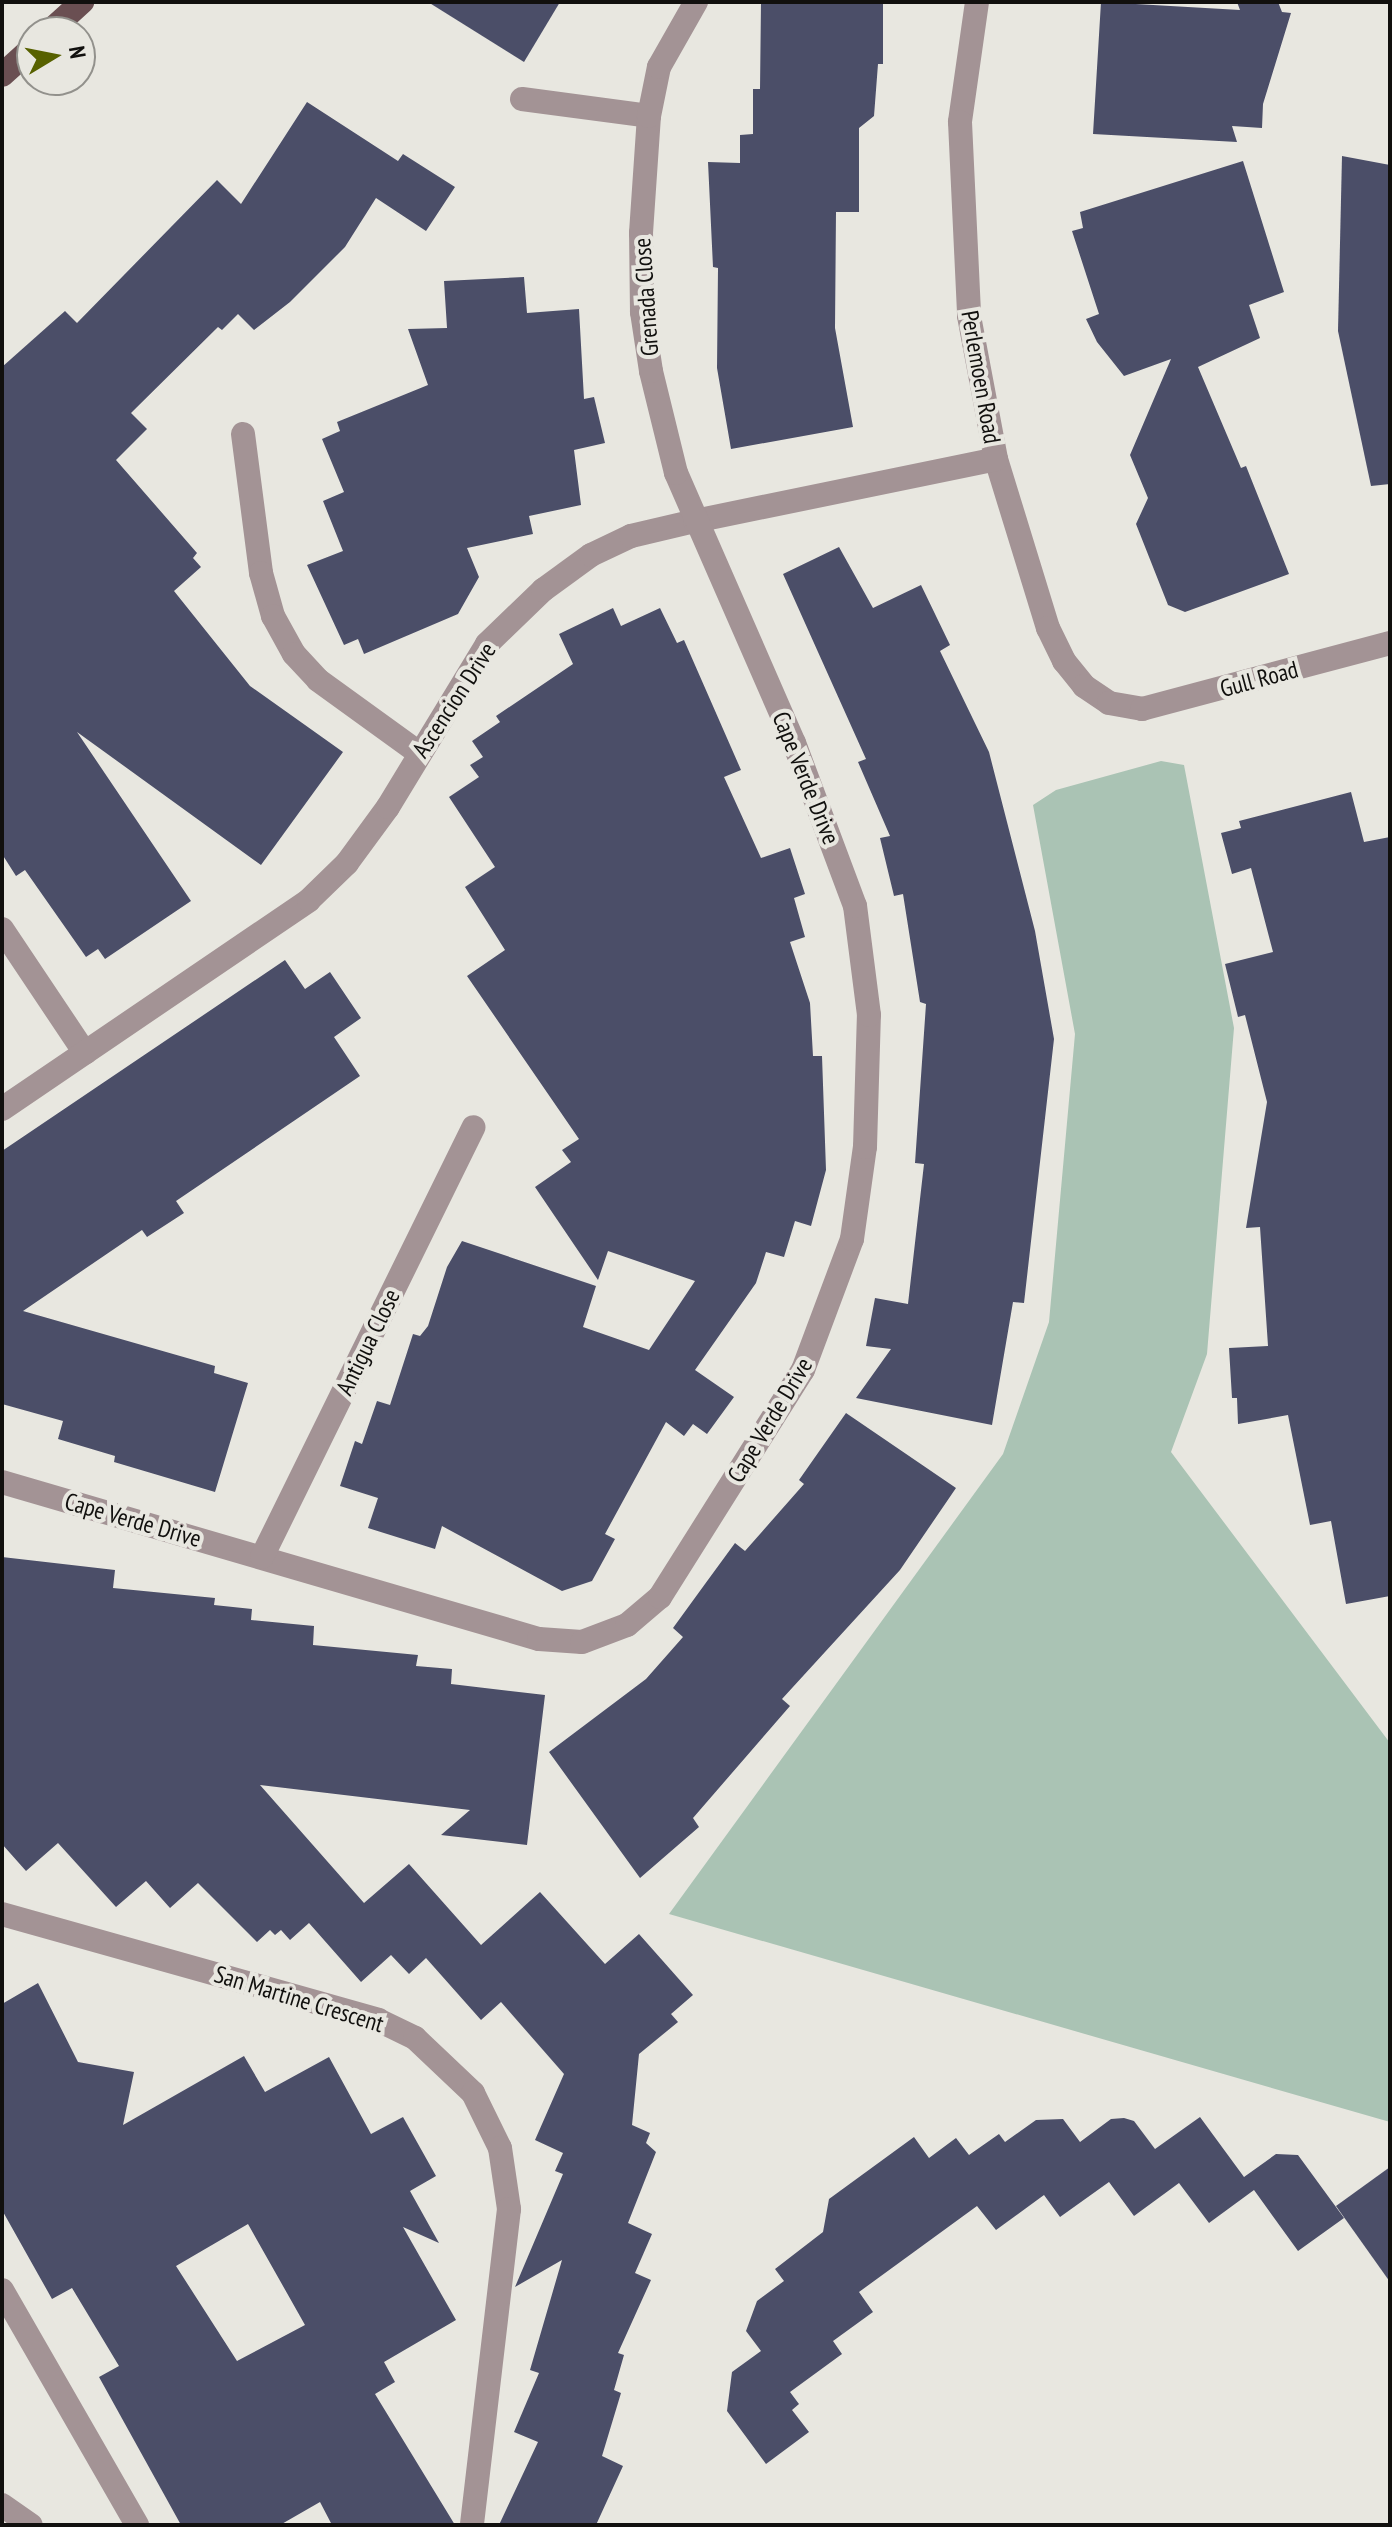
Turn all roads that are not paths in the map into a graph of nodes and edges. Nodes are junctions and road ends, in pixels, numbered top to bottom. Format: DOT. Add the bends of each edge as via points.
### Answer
graph roads {
  1 [pos="82,2"];
  2 [pos="696,2"];
  3 [pos="977,2"];
  4 [pos="67,16"];
  5 [pos="522,99"];
  6 [pos="649,116"];
  7 [pos="243,434"];
  8 [pos="996,459"];
  9 [pos="695,521"];
  10 [pos="1390,643"];
  11 [pos="1127,709"];
  12 [pos="419,753"];
  13 [pos="2,929"];
  14 [pos="85,1053"];
  15 [pos="2,1109"];
  16 [pos="474,1127"];
  17 [pos="2,1482"];
  18 [pos="262,1557"];
  19 [pos="2,1914"];
  20 [pos="2,2290"];
  21 [pos="2,2505"];
  22 [pos="31,2525"];
  23 [pos="137,2525"];
  24 [pos="472,2525"];
  1 -- 4 [label="main road"];
  2 -- 6 [label="street, Grenada Close" via="659,67"];
  3 -- 8 [label="street, Perlemoen Road" via="960,122 961,220 969,316"];
  5 -- 6 [label="street"];
  6 -- 9 [label="street, Grenada Close" via="642,312 676,473"];
  7 -- 12 [label="street" via="261,573 280,629 318,680"];
  8 -- 9 [label="street, Ascencion Drive"];
  8 -- 11 [label="street, Perlemoen Road" via="1048,628 1064,661 1084,686"];
  9 -- 12 [label="street, Ascencion Drive" via="618,542 543,590 487,644"];
  9 -- 18 [label="street, Cape Verde Drive" via="794,743 855,906 869,1015 865,1147 852,1239 803,1370 660,1597 604,1638 539,1639"];
  10 -- 11 [label="street, Gull Road" via="1159,706"];
  12 -- 14 [label="street, Ascencion Drive" via="347,863 309,900"];
  13 -- 14 [label="street"];
  14 -- 15 [label="street, Ascencion Drive"];
  16 -- 18 [label="street, Antigua Close"];
  17 -- 18 [label="street, Cape Verde Drive"];
  19 -- 24 [label="street, San Martine Crescent" via="378,2020 415,2038 473,2093 500,2148 509,2209"];
  20 -- 23 [label="street"];
  21 -- 22 [label="street"];
}
